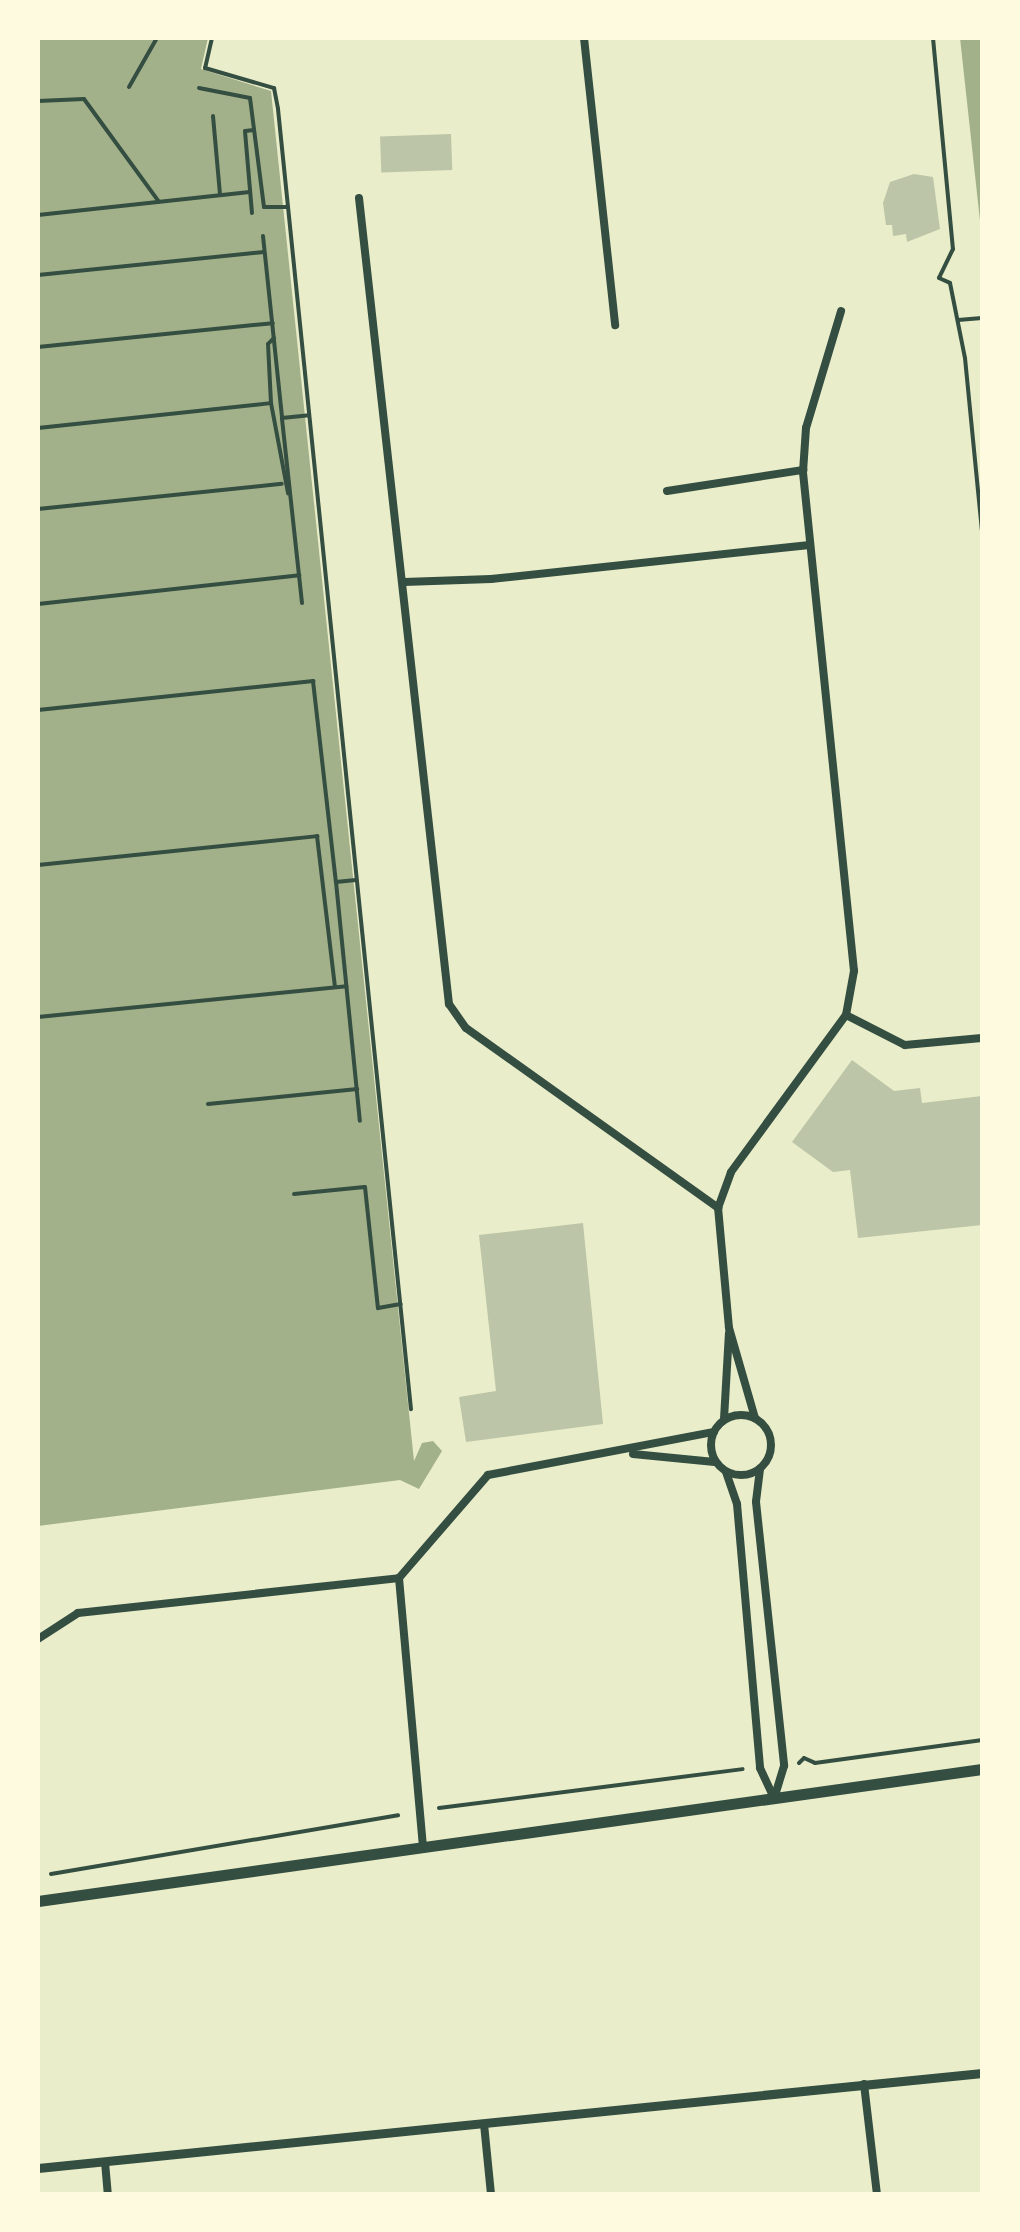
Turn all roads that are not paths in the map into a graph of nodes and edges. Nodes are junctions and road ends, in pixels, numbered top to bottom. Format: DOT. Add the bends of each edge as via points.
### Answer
graph roads {
  1 [pos="584,38"];
  2 [pos="359,198"];
  3 [pos="841,311"];
  4 [pos="614,325"];
  5 [pos="803,470"];
  6 [pos="667,491"];
  7 [pos="807,545"];
  8 [pos="404,582"];
  9 [pos="846,1016"];
  10 [pos="982,1038"];
  11 [pos="718,1208"];
  12 [pos="729,1328"];
  13 [pos="754,1418"];
  14 [pos="724,1420"];
  15 [pos="714,1432"];
  16 [pos="624,1453"];
  17 [pos="715,1462"];
  18 [pos="760,1469"];
  19 [pos="726,1472"];
  20 [pos="399,1578"];
  21 [pos="38,1639"];
  22 [pos="982,1770"];
  23 [pos="774,1798"];
  24 [pos="423,1848"];
  25 [pos="38,1901"];
  26 [pos="982,2073"];
  27 [pos="864,2084"];
  28 [pos="484,2124"];
  29 [pos="105,2162"];
  30 [pos="38,2168"];
  31 [pos="108,2194"];
  32 [pos="491,2194"];
  33 [pos="876,2194"];
  1 -- 4 [label="street"];
  2 -- 8 [label="street"];
  3 -- 5 [label="street" via="806,428"];
  5 -- 6 [label="street"];
  5 -- 7 [label="street"];
  7 -- 8 [label="street"];
  7 -- 9 [label="street" via="854,971"];
  8 -- 11 [label="street" via="449,1004 466,1028"];
  9 -- 10 [label="street" via="906,1045"];
  9 -- 11 [label="street" via="731,1172"];
  11 -- 12 [label="street"];
  12 -- 13 [label="street"];
  12 -- 14 [label="street"];
  13 -- 14 [label="street"];
  13 -- 18 [label="street" via="772,1444"];
  14 -- 15 [label="street"];
  15 -- 16 [label="street"];
  15 -- 17 [label="street"];
  16 -- 17 [label="street"];
  16 -- 20 [label="street" via="488,1475"];
  17 -- 19 [label="street"];
  18 -- 19 [label="street" via="743,1476"];
  18 -- 23 [label="street" via="756,1502 784,1766"];
  19 -- 23 [label="street" via="736,1504 760,1768"];
  20 -- 21 [label="street" via="78,1613"];
  20 -- 24 [label="street"];
  22 -- 23 [label="main road"];
  23 -- 24 [label="main road"];
  24 -- 25 [label="main road"];
  26 -- 27 [label="street"];
  27 -- 28 [label="street"];
  27 -- 33 [label="street"];
  28 -- 29 [label="street"];
  28 -- 32 [label="street"];
  29 -- 30 [label="street"];
  29 -- 31 [label="street"];
}
